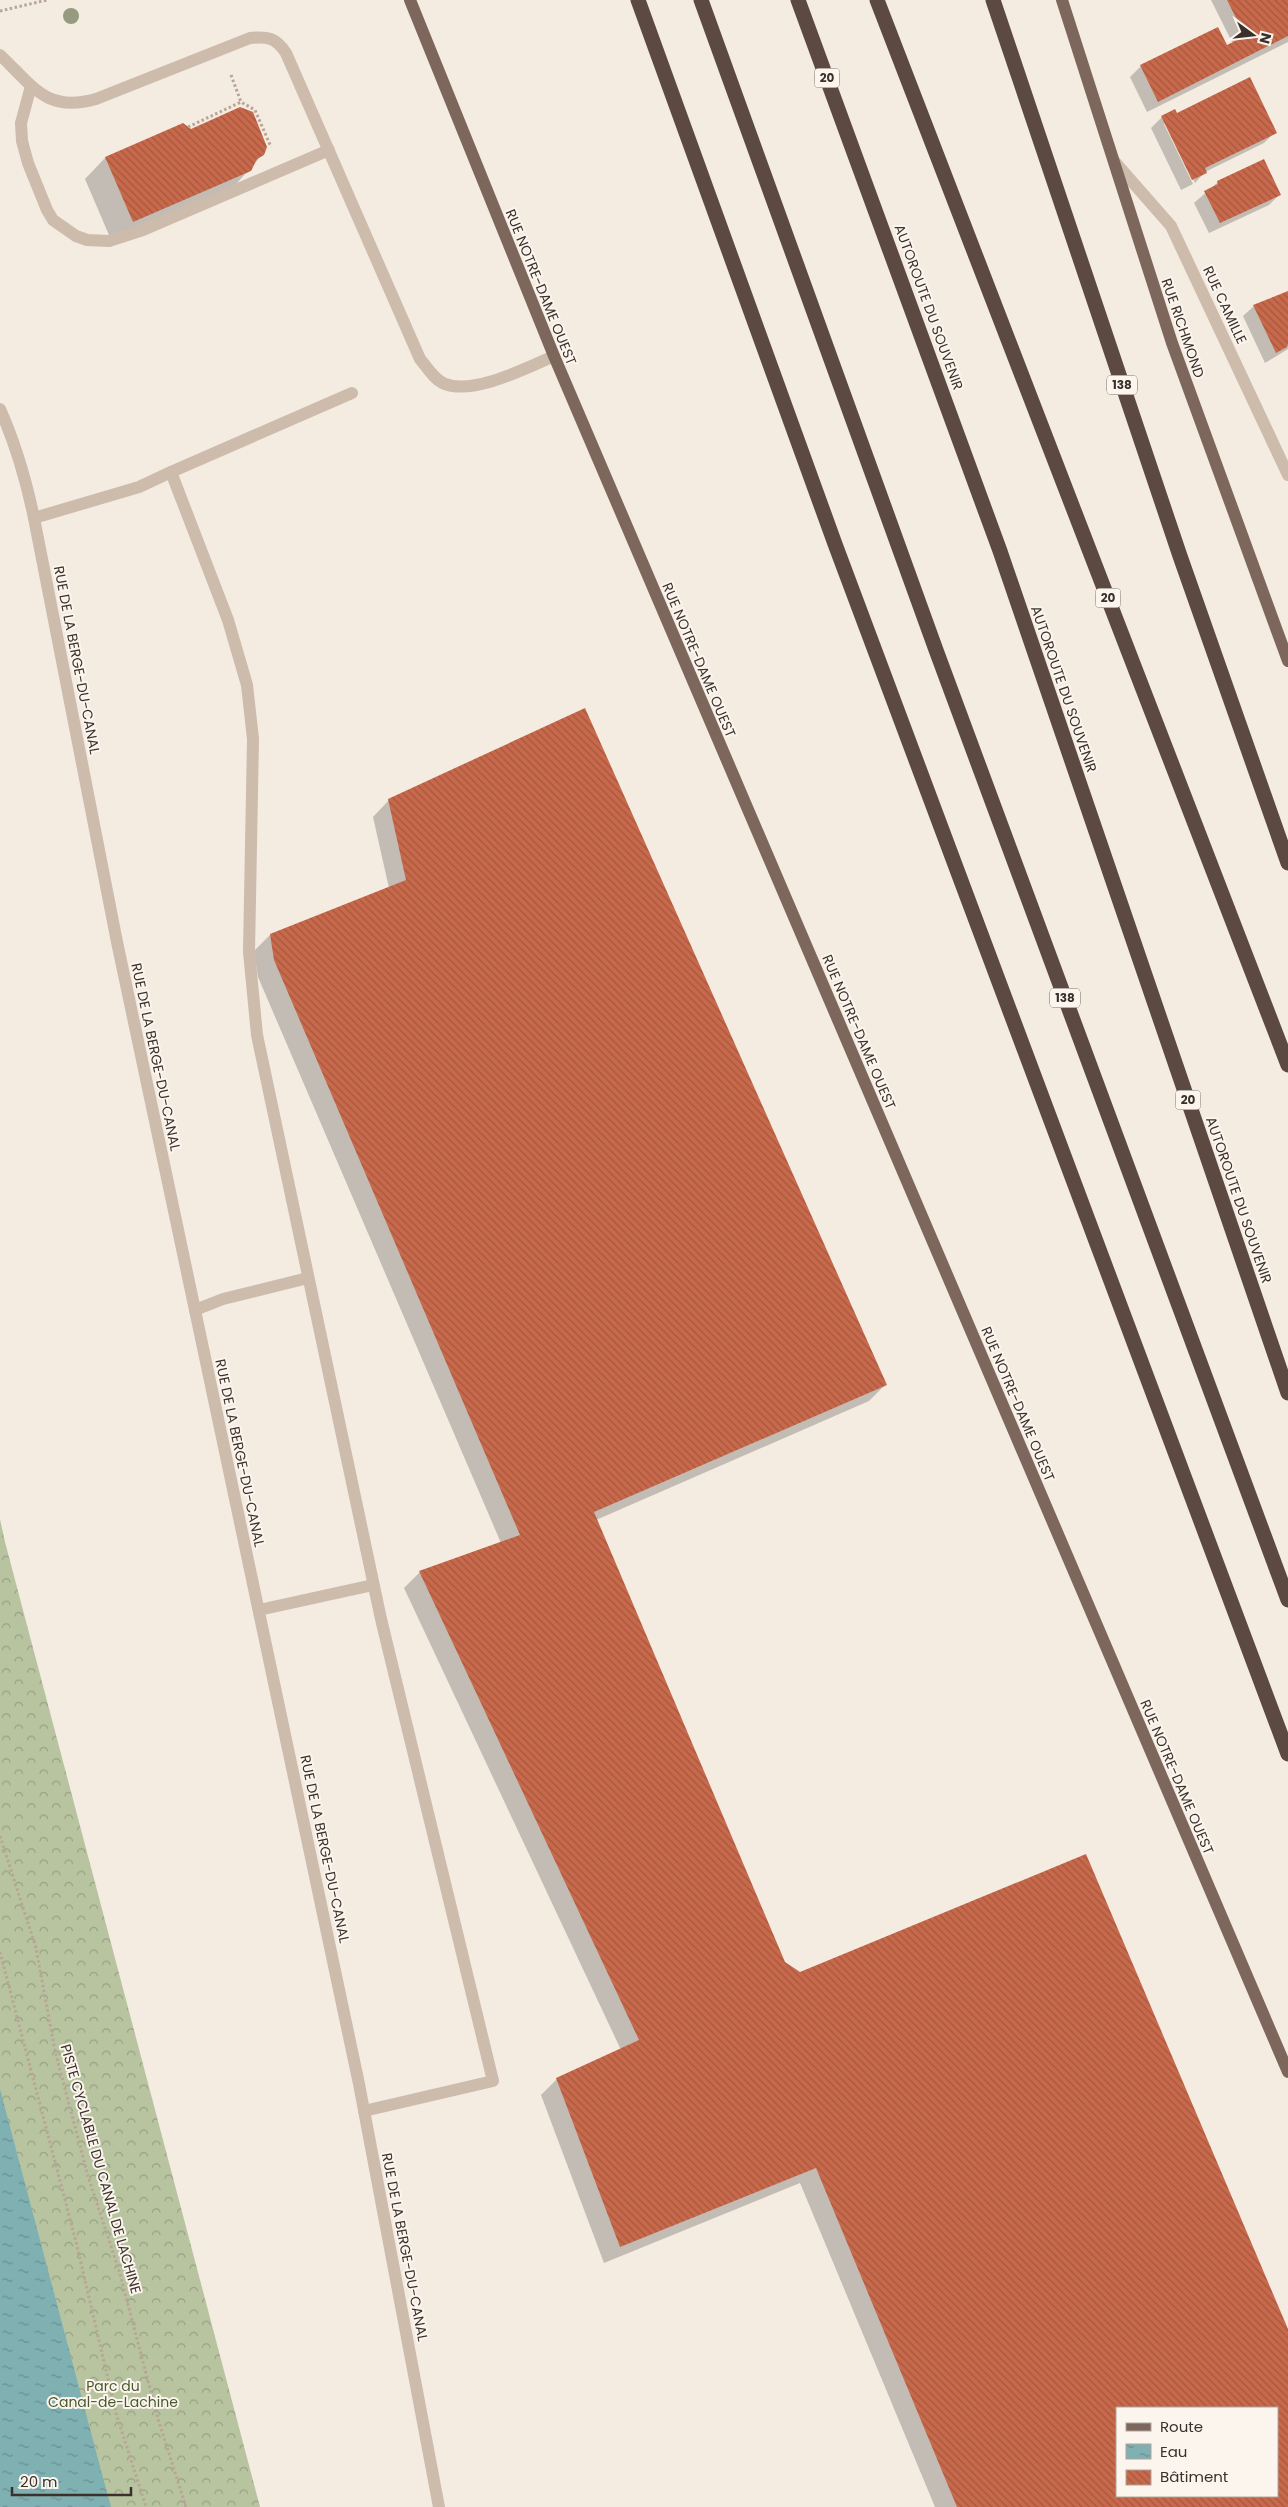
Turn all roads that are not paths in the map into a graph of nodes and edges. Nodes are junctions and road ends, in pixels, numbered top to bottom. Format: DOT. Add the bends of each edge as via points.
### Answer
graph roads {
  1 [pos="410,0"];
  2 [pos="638,0"];
  3 [pos="701,0"];
  4 [pos="798,0"];
  5 [pos="877,0"];
  6 [pos="993,0"];
  7 [pos="1062,0"];
  8 [pos="0,55"];
  9 [pos="31,86"];
  10 [pos="329,150"];
  11 [pos="1114,161"];
  12 [pos="554,356"];
  13 [pos="352,393"];
  14 [pos="0,409"];
  15 [pos="171,472"];
  16 [pos="1288,475"];
  17 [pos="34,518"];
  18 [pos="1288,661"];
  19 [pos="1288,863"];
  20 [pos="1288,1065"];
  21 [pos="308,1278"];
  22 [pos="195,1310"];
  23 [pos="1288,1393"];
  24 [pos="373,1584"];
  25 [pos="1288,1600"];
  26 [pos="259,1610"];
  27 [pos="1288,1754"];
  28 [pos="1288,2072"];
  29 [pos="364,2112"];
  30 [pos="439,2507"];
  1 -- 12 [label="main road, RUE NOTRE-DAME OUEST"];
  2 -- 27 [label="highway" via="835,544"];
  3 -- 25 [label="highway, 138" via="939,660"];
  4 -- 23 [label="highway, AUTOROUTE DU SOUVENIR / 20" via="1000,551"];
  5 -- 20 [label="highway, 20"];
  6 -- 19 [label="highway, 138" via="1253,769"];
  7 -- 11 [label="main road, RUE RICHMOND"];
  8 -- 9 [label="street"];
  9 -- 10 [label="street" via="58,102 77,104 250,38 263,36 275,40 286,53"];
  9 -- 10 [label="street" via="21,122 28,163 54,220 87,240 109,241 143,230"];
  10 -- 12 [label="street" via="417,350 434,376 444,384 478,385"];
  11 -- 16 [label="street, RUE CAMILLE" via="1172,226"];
  11 -- 18 [label="main road, RUE RICHMOND" via="1172,343"];
  12 -- 28 [label="main road, RUE NOTRE-DAME OUEST"];
  13 -- 15 [label="street"];
  14 -- 17 [label="street, RUE DE LA BERGE-DU-CANAL" via="12,435"];
  15 -- 17 [label="street" via="139,487"];
  15 -- 21 [label="street" via="228,620 247,685 253,739 249,952 252,991 257,1035"];
  17 -- 22 [label="street, RUE DE LA BERGE-DU-CANAL" via="117,942"];
  21 -- 22 [label="street" via="224,1299"];
  21 -- 24 [label="street"];
  22 -- 26 [label="street, RUE DE LA BERGE-DU-CANAL"];
  24 -- 26 [label="street"];
  24 -- 29 [label="street" via="493,2081"];
  26 -- 29 [label="street, RUE DE LA BERGE-DU-CANAL"];
  29 -- 30 [label="street, RUE DE LA BERGE-DU-CANAL"];
}
